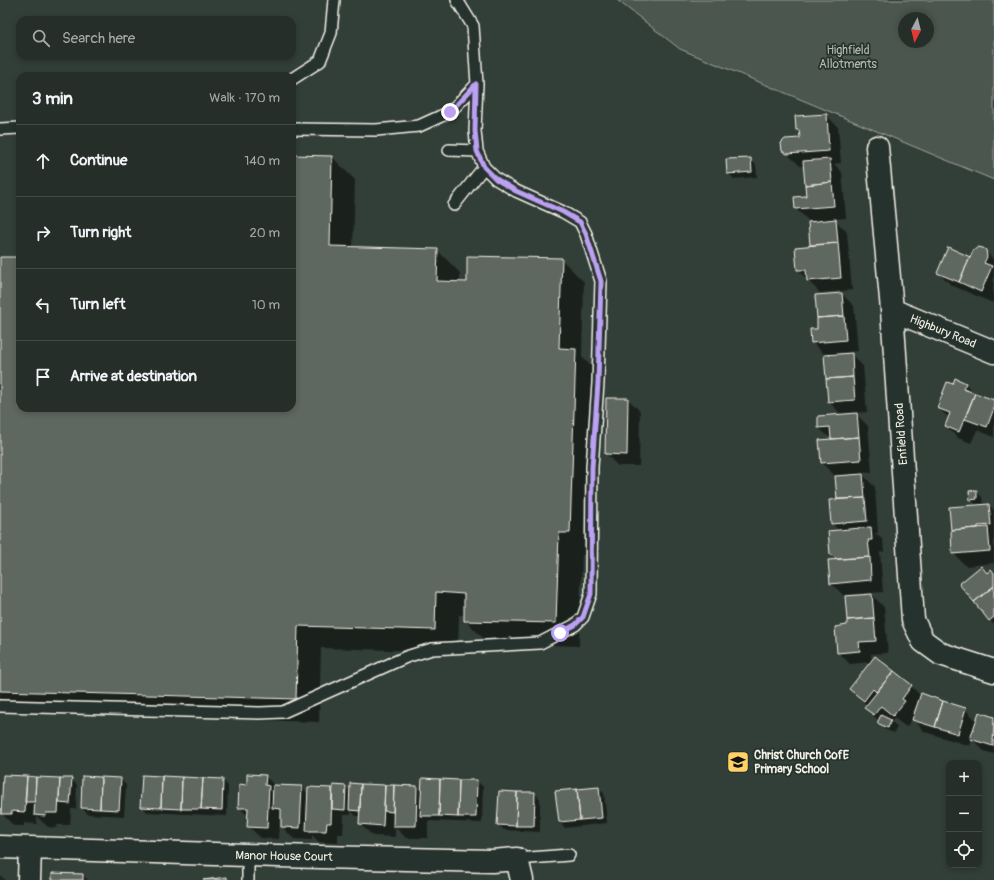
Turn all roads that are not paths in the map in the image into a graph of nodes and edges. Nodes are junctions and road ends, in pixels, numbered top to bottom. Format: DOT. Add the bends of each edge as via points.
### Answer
graph roads {
  1 [pos="334,0"];
  2 [pos="457,0"];
  3 [pos="296,76"];
  4 [pos="476,84"];
  5 [pos="16,128"];
  6 [pos="0,129"];
  7 [pos="296,129"];
  8 [pos="877,147"];
  9 [pos="448,150"];
  10 [pos="477,151"];
  11 [pos="484,167"];
  12 [pos="454,205"];
  13 [pos="892,310"];
  14 [pos="994,352"];
  15 [pos="994,671"];
  16 [pos="0,706"];
  17 [pos="0,847"];
  18 [pos="30,848"];
  19 [pos="248,855"];
  20 [pos="569,855"];
  21 [pos="517,859"];
  22 [pos="29,880"];
  23 [pos="248,880"];
  24 [pos="522,880"];
  1 -- 3 [label="lane" via="331,34 320,60"];
  2 -- 4 [label="lane" via="473,26"];
  4 -- 7 [label="lane" via="450,112 419,126 376,130"];
  4 -- 10 [label="lane"];
  5 -- 6 [label="lane"];
  8 -- 13 [label="street, Enfield Road"];
  9 -- 10 [label="lane"];
  10 -- 11 [label="lane"];
  11 -- 12 [label="lane"];
  11 -- 16 [label="lane" via="496,179 516,191 580,222 601,281 592,467 591,594 583,617 575,625 540,643 432,649 406,657 283,712 260,714"];
  13 -- 14 [label="street, Highbury Road"];
  13 -- 15 [label="street, Enfield Road" via="913,620 923,641 941,654"];
  17 -- 18 [label="street, Manor House Court"];
  18 -- 19 [label="street, Manor House Court"];
  18 -- 22 [label="street"];
  19 -- 21 [label="street, Manor House Court"];
  19 -- 23 [label="lane"];
  20 -- 21 [label="lane"];
  21 -- 24 [label="street"];
}
